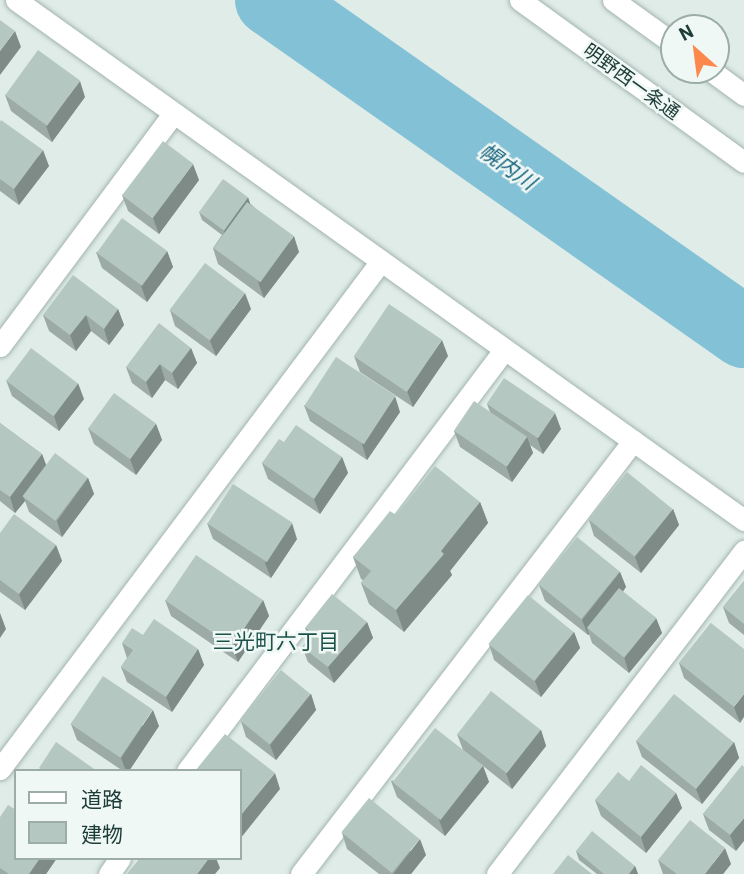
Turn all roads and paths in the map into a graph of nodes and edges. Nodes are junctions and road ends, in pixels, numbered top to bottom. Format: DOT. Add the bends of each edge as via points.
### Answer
graph roads {
  1 [pos="16,0"];
  2 [pos="520,0"];
  3 [pos="613,0"];
  4 [pos="660,34"];
  5 [pos="173,114"];
  6 [pos="744,162"];
  7 [pos="381,261"];
  8 [pos="0,346"];
  9 [pos="504,350"];
  10 [pos="633,441"];
  11 [pos="744,520"];
  12 [pos="744,551"];
  13 [pos="0,769"];
  14 [pos="189,769"];
  15 [pos="301,874"];
  16 [pos="497,874"];
  1 -- 5 [label="street"];
  2 -- 6 [label="street, 明野西一条通"];
  3 -- 4 [label="street"];
  5 -- 7 [label="street"];
  5 -- 8 [label="street"];
  7 -- 9 [label="street"];
  7 -- 13 [label="street"];
  9 -- 10 [label="street"];
  9 -- 14 [label="street"];
  10 -- 11 [label="street"];
  10 -- 15 [label="street"];
  12 -- 16 [label="street"];
}
